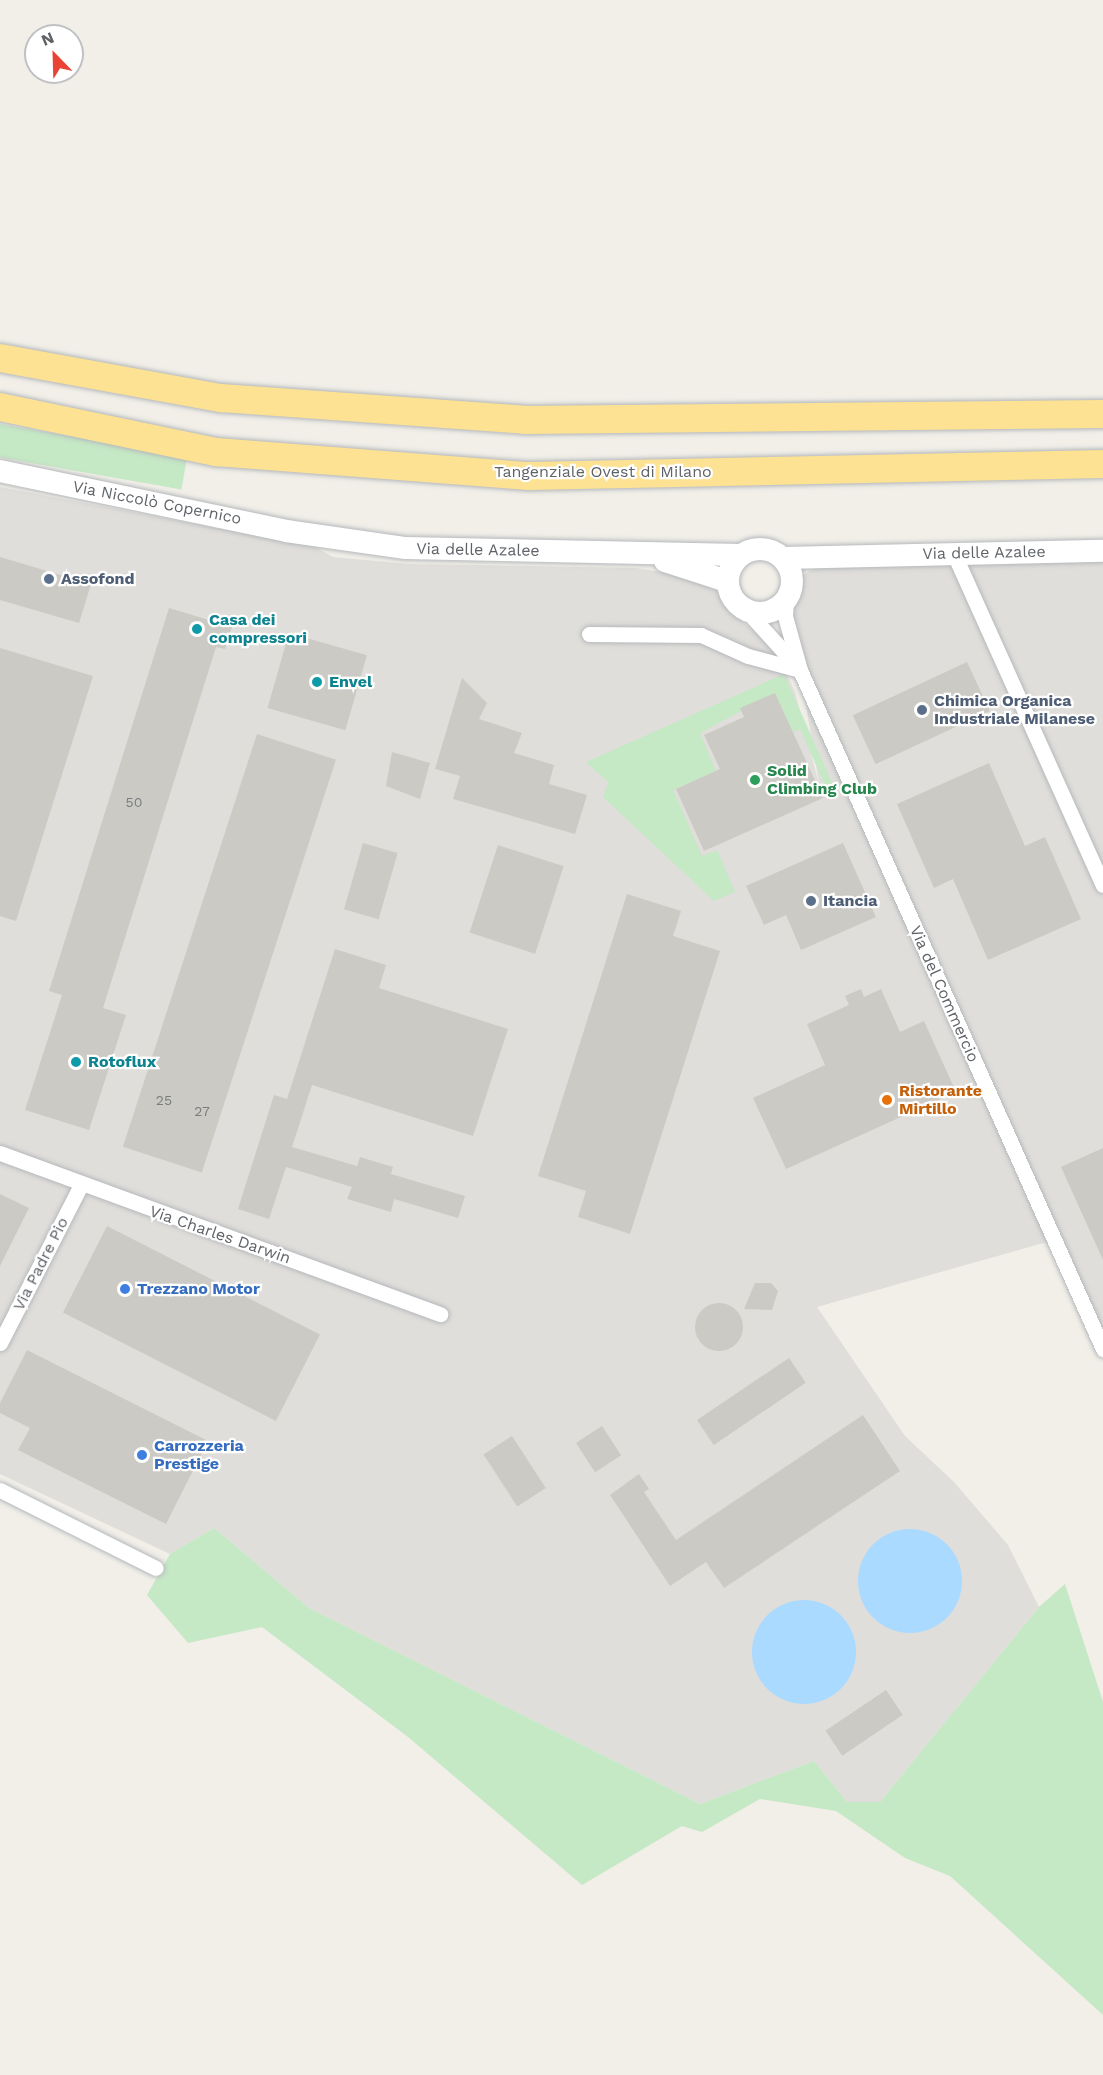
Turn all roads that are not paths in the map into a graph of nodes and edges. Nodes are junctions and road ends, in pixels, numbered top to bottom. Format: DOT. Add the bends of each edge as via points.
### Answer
graph roads {
  1 [pos="0,358"];
  2 [pos="0,407"];
  3 [pos="1103,414"];
  4 [pos="1103,464"];
  5 [pos="0,471"];
  6 [pos="313,535"];
  7 [pos="1103,551"];
  8 [pos="644,554"];
  9 [pos="954,554"];
  10 [pos="740,555"];
  11 [pos="788,566"];
  12 [pos="727,581"];
  13 [pos="786,601"];
  14 [pos="746,610"];
  15 [pos="589,634"];
  16 [pos="800,670"];
  17 [pos="1103,885"];
  18 [pos="0,1153"];
  19 [pos="81,1185"];
  20 [pos="441,1314"];
  21 [pos="0,1343"];
  22 [pos="1103,1349"];
  23 [pos="0,1490"];
  24 [pos="156,1568"];
  1 -- 3 [label="highway" via="220,398 525,420"];
  2 -- 4 [label="highway, Tangenziale Ovest di Milano" via="216,452 529,476"];
  5 -- 6 [label="street, Via Niccolò Copernico"];
  6 -- 8 [label="street, Via delle Azalee" via="406,548"];
  7 -- 9 [label="street, Via delle Azalee"];
  8 -- 10 [label="street, Via delle Azalee"];
  8 -- 12 [label="street, Via delle Azalee"];
  9 -- 11 [label="street, Via delle Azalee" via="864,555"];
  9 -- 17 [label="street"];
  10 -- 11 [label="street" via="760,548"];
  10 -- 12 [label="street"];
  11 -- 13 [label="street"];
  12 -- 14 [label="street" via="732,598"];
  13 -- 14 [label="street" via="767,613"];
  13 -- 16 [label="street, Via del Commercio" via="788,631"];
  14 -- 16 [label="street, Via del Commercio"];
  15 -- 16 [label="street" via="701,634 748,656"];
  16 -- 22 [label="street, Via del Commercio"];
  18 -- 19 [label="street, Via Charles Darwin"];
  19 -- 20 [label="street, Via Charles Darwin"];
  19 -- 21 [label="street, Via Padre Pio"];
  23 -- 24 [label="street"];
}
